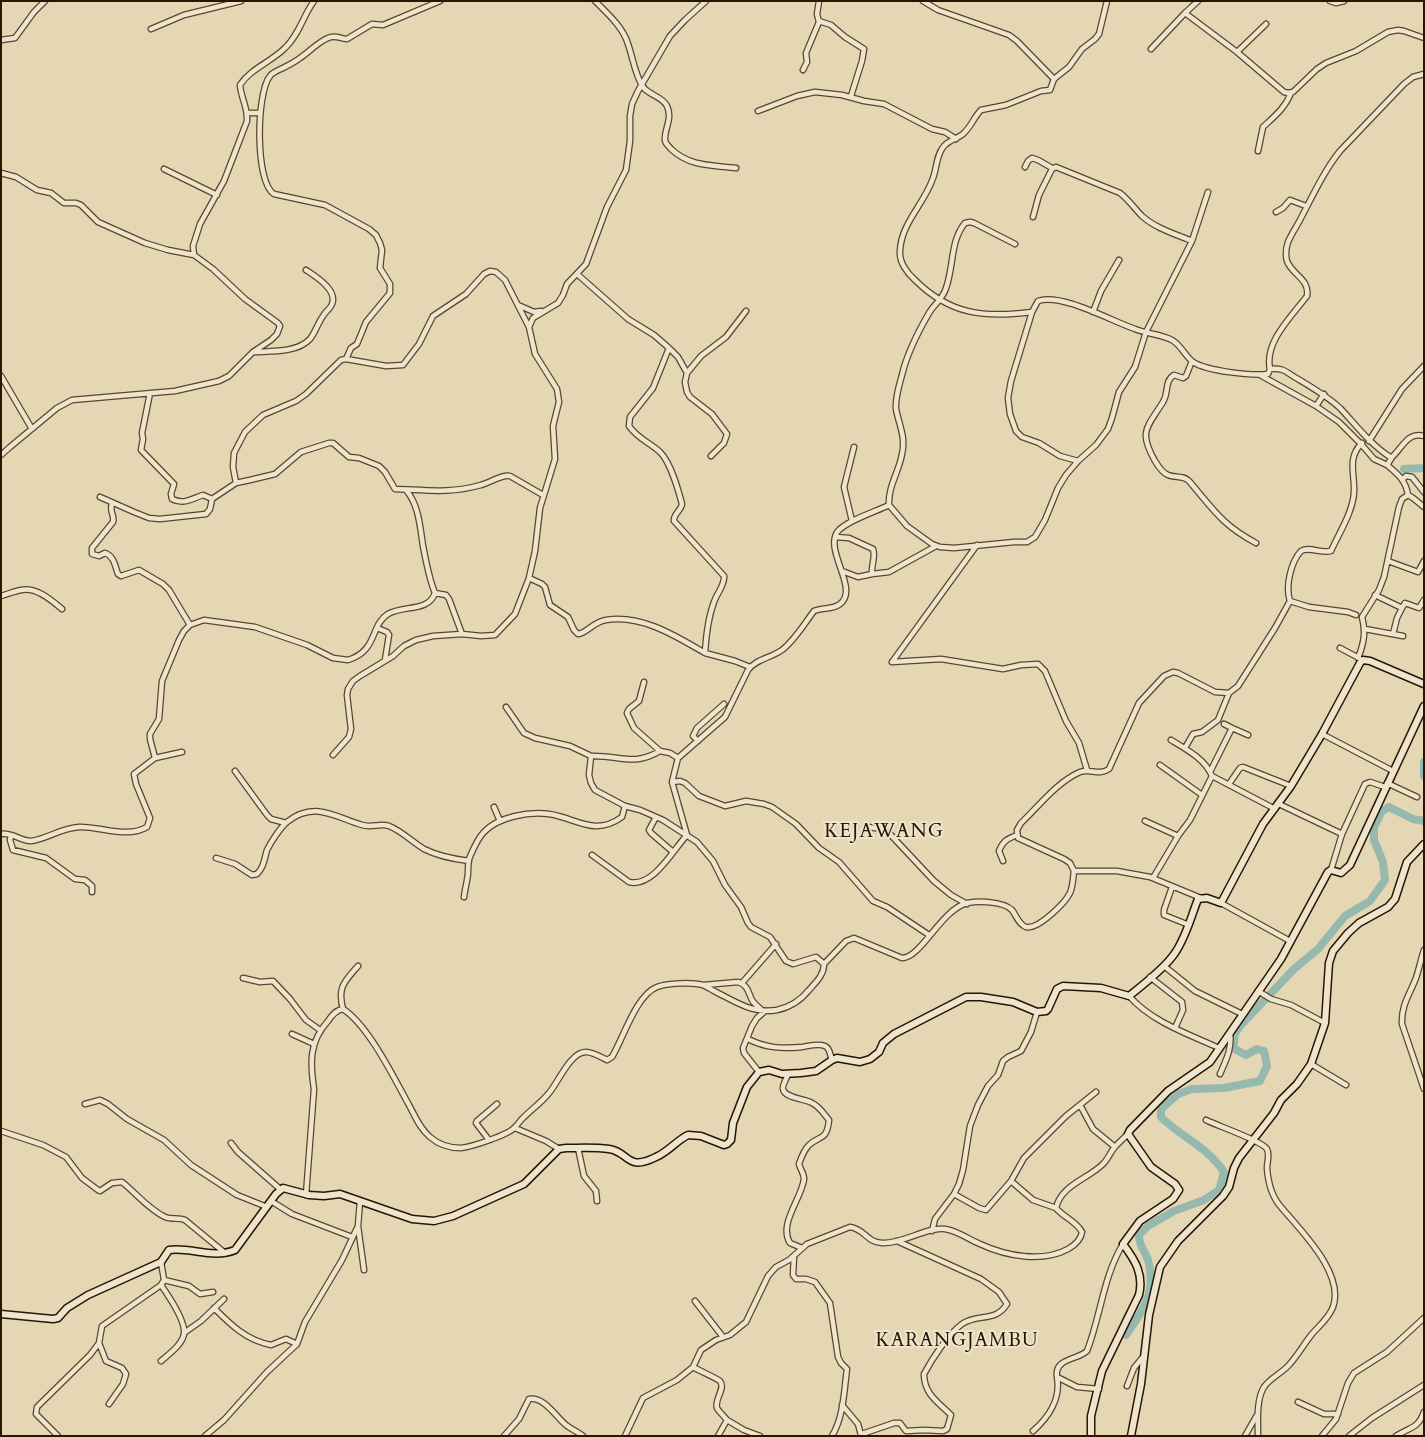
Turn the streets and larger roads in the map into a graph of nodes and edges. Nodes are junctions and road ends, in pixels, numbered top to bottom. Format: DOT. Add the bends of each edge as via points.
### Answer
graph roads {
  1 [pos="45,1"];
  2 [pos="240,1"];
  3 [pos="440,1"];
  4 [pos="595,1"];
  5 [pos="706,1"];
  6 [pos="819,1"];
  7 [pos="923,1"];
  8 [pos="1107,1"];
  9 [pos="1198,1"];
  10 [pos="1330,1"];
  11 [pos="1344,1"];
  12 [pos="313,2"];
  13 [pos="1185,13"];
  14 [pos="819,21"];
  15 [pos="1266,24"];
  16 [pos="151,29"];
  17 [pos="1424,38"];
  18 [pos="1,40"];
  19 [pos="1150,49"];
  20 [pos="1237,52"];
  21 [pos="804,70"];
  22 [pos="1424,74"];
  23 [pos="1054,79"];
  24 [pos="642,84"];
  25 [pos="1291,93"];
  26 [pos="851,96"];
  27 [pos="758,111"];
  28 [pos="247,113"];
  29 [pos="260,113"];
  30 [pos="956,139"];
  31 [pos="1258,151"];
  32 [pos="1025,167"];
  33 [pos="164,168"];
  34 [pos="736,168"];
  35 [pos="1052,168"];
  36 [pos="1,173"];
  37 [pos="1208,192"];
  38 [pos="217,195"];
  39 [pos="1306,206"];
  40 [pos="1276,212"];
  41 [pos="1033,218"];
  42 [pos="1192,241"];
  43 [pos="1015,244"];
  44 [pos="194,255"];
  45 [pos="1119,260"];
  46 [pos="306,270"];
  47 [pos="577,274"];
  48 [pos="940,301"];
  49 [pos="518,305"];
  50 [pos="548,310"];
  51 [pos="746,311"];
  52 [pos="1032,312"];
  53 [pos="1093,312"];
  54 [pos="529,327"];
  55 [pos="1146,332"];
  56 [pos="669,348"];
  57 [pos="253,352"];
  58 [pos="346,359"];
  59 [pos="1192,361"];
  60 [pos="1424,366"];
  61 [pos="1272,369"];
  62 [pos="687,373"];
  63 [pos="1260,375"];
  64 [pos="1,376"];
  65 [pos="150,393"];
  66 [pos="1323,396"];
  67 [pos="1318,404"];
  68 [pos="32,429"];
  69 [pos="1424,436"];
  70 [pos="1364,441"];
  71 [pos="854,447"];
  72 [pos="1,455"];
  73 [pos="711,456"];
  74 [pos="1391,458"];
  75 [pos="1078,460"];
  76 [pos="1387,466"];
  77 [pos="1402,479"];
  78 [pos="236,482"];
  79 [pos="406,490"];
  80 [pos="1424,492"];
  81 [pos="544,495"];
  82 [pos="1408,495"];
  83 [pos="100,497"];
  84 [pos="212,499"];
  85 [pos="112,503"];
  86 [pos="889,505"];
  87 [pos="1424,507"];
  88 [pos="852,521"];
  89 [pos="835,537"];
  90 [pos="1256,543"];
  91 [pos="977,544"];
  92 [pos="936,546"];
  93 [pos="1388,560"];
  94 [pos="1424,560"];
  95 [pos="842,570"];
  96 [pos="1418,572"];
  97 [pos="872,574"];
  98 [pos="1424,575"];
  99 [pos="528,578"];
  100 [pos="435,593"];
  101 [pos="1375,595"];
  102 [pos="1,596"];
  103 [pos="1424,600"];
  104 [pos="1290,601"];
  105 [pos="1402,608"];
  106 [pos="62,609"];
  107 [pos="1356,615"];
  108 [pos="190,625"];
  109 [pos="377,628"];
  110 [pos="1365,628"];
  111 [pos="462,634"];
  112 [pos="1393,634"];
  113 [pos="1403,636"];
  114 [pos="1340,648"];
  115 [pos="705,653"];
  116 [pos="1360,659"];
  117 [pos="384,660"];
  118 [pos="750,667"];
  119 [pos="644,682"];
  120 [pos="1424,684"];
  121 [pos="1229,693"];
  122 [pos="724,704"];
  123 [pos="1424,706"];
  124 [pos="506,707"];
  125 [pos="1224,724"];
  126 [pos="1232,728"];
  127 [pos="1322,734"];
  128 [pos="1248,735"];
  129 [pos="1171,740"];
  130 [pos="698,741"];
  131 [pos="1185,748"];
  132 [pos="660,751"];
  133 [pos="182,752"];
  134 [pos="333,756"];
  135 [pos="591,756"];
  136 [pos="155,758"];
  137 [pos="678,758"];
  138 [pos="1160,765"];
  139 [pos="1087,770"];
  140 [pos="235,771"];
  141 [pos="1393,771"];
  142 [pos="1211,774"];
  143 [pos="672,782"];
  144 [pos="1229,784"];
  145 [pos="1386,785"];
  146 [pos="1291,786"];
  147 [pos="1202,795"];
  148 [pos="1417,797"];
  149 [pos="625,806"];
  150 [pos="494,807"];
  151 [pos="1277,807"];
  152 [pos="656,817"];
  153 [pos="500,821"];
  154 [pos="1145,821"];
  155 [pos="286,823"];
  156 [pos="868,827"];
  157 [pos="1,834"];
  158 [pos="10,834"];
  159 [pos="1017,834"];
  160 [pos="1342,834"];
  161 [pos="687,835"];
  162 [pos="1178,836"];
  163 [pos="1424,844"];
  164 [pos="673,852"];
  165 [pos="592,855"];
  166 [pos="216,858"];
  167 [pos="469,861"];
  168 [pos="1003,862"];
  169 [pos="1331,870"];
  170 [pos="1074,871"];
  171 [pos="1153,878"];
  172 [pos="1172,887"];
  173 [pos="92,892"];
  174 [pos="464,897"];
  175 [pos="1201,898"];
  176 [pos="1221,903"];
  177 [pos="967,904"];
  178 [pos="1189,925"];
  179 [pos="929,936"];
  180 [pos="1290,941"];
  181 [pos="776,944"];
  182 [pos="1424,950"];
  183 [pos="824,964"];
  184 [pos="358,966"];
  185 [pos="1164,966"];
  186 [pos="1150,977"];
  187 [pos="243,978"];
  188 [pos="742,983"];
  189 [pos="702,985"];
  190 [pos="1258,991"];
  191 [pos="1129,996"];
  192 [pos="343,1009"];
  193 [pos="764,1012"];
  194 [pos="1037,1012"];
  195 [pos="1242,1014"];
  196 [pos="1325,1024"];
  197 [pos="1175,1028"];
  198 [pos="320,1030"];
  199 [pos="1230,1032"];
  200 [pos="292,1034"];
  201 [pos="748,1039"];
  202 [pos="314,1044"];
  203 [pos="1219,1048"];
  204 [pos="832,1060"];
  205 [pos="1311,1064"];
  206 [pos="759,1072"];
  207 [pos="788,1074"];
  208 [pos="1220,1074"];
  209 [pos="1346,1085"];
  210 [pos="1424,1089"];
  211 [pos="1096,1092"];
  212 [pos="85,1104"];
  213 [pos="497,1104"];
  214 [pos="1080,1105"];
  215 [pos="1206,1120"];
  216 [pos="515,1128"];
  217 [pos="1,1131"];
  218 [pos="1128,1134"];
  219 [pos="489,1140"];
  220 [pos="1252,1140"];
  221 [pos="231,1143"];
  222 [pos="1115,1147"];
  223 [pos="557,1148"];
  224 [pos="578,1148"];
  225 [pos="1012,1181"];
  226 [pos="280,1189"];
  227 [pos="954,1194"];
  228 [pos="308,1195"];
  229 [pos="360,1200"];
  230 [pos="597,1201"];
  231 [pos="269,1204"];
  232 [pos="1056,1208"];
  233 [pos="358,1226"];
  234 [pos="932,1231"];
  235 [pos="352,1237"];
  236 [pos="897,1241"];
  237 [pos="1123,1244"];
  238 [pos="802,1248"];
  239 [pos="225,1252"];
  240 [pos="794,1256"];
  241 [pos="162,1260"];
  242 [pos="364,1270"];
  243 [pos="162,1282"];
  244 [pos="213,1292"];
  245 [pos="224,1299"];
  246 [pos="695,1301"];
  247 [pos="214,1308"];
  248 [pos="1,1314"];
  249 [pos="1424,1318"];
  250 [pos="184,1333"];
  251 [pos="723,1337"];
  252 [pos="99,1343"];
  253 [pos="297,1344"];
  254 [pos="1144,1356"];
  255 [pos="161,1361"];
  256 [pos="692,1366"];
  257 [pos="1057,1376"];
  258 [pos="1424,1385"];
  259 [pos="1127,1386"];
  260 [pos="1099,1389"];
  261 [pos="1298,1402"];
  262 [pos="109,1404"];
  263 [pos="842,1405"];
  264 [pos="1424,1412"];
  265 [pos="1258,1414"];
  266 [pos="1338,1414"];
  267 [pos="727,1420"];
  268 [pos="1034,1431"];
  269 [pos="861,1435"];
  270 [pos="58,1436"];
  271 [pos="205,1436"];
  272 [pos="504,1436"];
  273 [pos="583,1436"];
  274 [pos="625,1436"];
  275 [pos="718,1436"];
  276 [pos="760,1436"];
  277 [pos="832,1436"];
  278 [pos="1091,1436"];
  279 [pos="1131,1436"];
  280 [pos="1245,1436"];
  281 [pos="1258,1436"];
  282 [pos="1322,1436"];
  283 [pos="1349,1436"];
  284 [pos="1396,1436"];
  1 -- 18 [label="street" via="15,38"];
  2 -- 16 [label="street" via="184,15"];
  3 -- 29 [label="street" via="383,25 372,24 347,39 328,37 300,59 270,76 262,94"];
  4 -- 24 [label="street" via="622,31"];
  5 -- 24 [label="street" via="670,36"];
  6 -- 14 [label="street"];
  7 -- 23 [label="street" via="938,10 1009,35"];
  8 -- 23 [label="street" via="1099,34"];
  9 -- 13 [label="street"];
  10 -- 11 [label="street"];
  12 -- 28 [label="street" via="296,36 286,48 246,76 240,85"];
  13 -- 19 [label="street"];
  13 -- 20 [label="street"];
  14 -- 21 [label="street" via="806,52"];
  14 -- 26 [label="street" via="831,25 864,48"];
  15 -- 20 [label="street"];
  17 -- 25 [label="street" via="1398,30 1388,32 1356,51 1326,63"];
  20 -- 25 [label="street" via="1284,92"];
  22 -- 39 [label="street" via="1404,84 1346,144 1331,162"];
  23 -- 30 [label="street" via="1046,92 981,110 965,133"];
  24 -- 34 [label="street" via="665,103 669,111 665,139 673,151 690,162"];
  24 -- 47 [label="street" via="632,104 626,170 607,207 586,264"];
  25 -- 31 [label="street" via="1275,117 1263,126"];
  26 -- 27 [label="street" via="815,92"];
  26 -- 30 [label="street" via="884,104"];
  28 -- 29 [label="street"];
  28 -- 38 [label="street" via="244,131"];
  29 -- 58 [label="street" via="263,170 270,191 325,205 369,229 380,243 380,268 390,284 390,293 366,322 357,344"];
  30 -- 48 [label="street" via="948,142 940,154 930,186 904,233 900,251 908,273"];
  32 -- 35 [label="street" via="1032,158"];
  33 -- 38 [label="street"];
  35 -- 41 [label="street" via="1039,195"];
  35 -- 42 [label="street" via="1120,193 1151,222"];
  36 -- 44 [label="street" via="51,193 64,203 76,203 98,222 145,244"];
  37 -- 42 [label="street"];
  38 -- 44 [label="street" via="198,229"];
  39 -- 40 [label="street" via="1290,200"];
  39 -- 61 [label="street" via="1286,252 1289,264 1304,280 1307,296 1274,342 1269,361"];
  42 -- 55 [label="street"];
  43 -- 48 [label="street" via="974,223 965,222 954,247 949,280"];
  44 -- 57 [label="street" via="280,326 277,334"];
  45 -- 53 [label="street"];
  46 -- 57 [label="street" via="327,286 332,306 305,343 280,351"];
  47 -- 50 [label="street" via="567,284 558,303"];
  47 -- 56 [label="street" via="628,319"];
  48 -- 52 [label="street" via="964,311 1011,315"];
  48 -- 86 [label="street" via="914,341 902,373 896,402 904,443 888,496"];
  49 -- 50 [label="street" via="534,312"];
  49 -- 54 [label="street"];
  49 -- 58 [label="street" via="505,280 490,270 466,294 433,316 419,344 403,364 386,366"];
  50 -- 54 [label="street" via="533,318"];
  51 -- 62 [label="street" via="726,337 701,356"];
  52 -- 53 [label="street" via="1038,301 1052,299"];
  52 -- 75 [label="street" via="1009,390 1010,414 1016,431 1022,437 1060,456"];
  53 -- 55 [label="street"];
  54 -- 81 [label="street" via="535,354 558,394 553,426 555,460"];
  55 -- 59 [label="street" via="1171,340"];
  55 -- 75 [label="street" via="1135,367 1119,392 1108,430"];
  56 -- 62 [label="street"];
  56 -- 115 [label="street" via="653,388 630,417 629,426 636,436 662,454 682,504 674,521 724,576 714,600"];
  57 -- 65 [label="street" via="230,376 219,381"];
  58 -- 78 [label="street" via="337,362 306,394 262,415 245,432 235,449 233,467"];
  59 -- 63 [label="street" via="1206,367"];
  59 -- 90 [label="street" via="1186,376 1170,378 1166,397 1146,432 1146,440 1163,472 1187,479 1222,521"];
  60 -- 70 [label="street" via="1402,389"];
  61 -- 63 [label="street" via="1268,374"];
  61 -- 66 [label="street" via="1281,368"];
  62 -- 73 [label="street" via="685,382 690,397 712,414 727,434 724,444"];
  63 -- 67 [label="street"];
  64 -- 68 [label="street"];
  65 -- 68 [label="street" via="72,400"];
  65 -- 84 [label="street" via="141,450 174,484 172,498 183,502 203,495"];
  66 -- 67 [label="street"];
  66 -- 70 [label="street" via="1339,408"];
  67 -- 70 [label="street"];
  68 -- 72 [label="street"];
  69 -- 74 [label="street" via="1410,437"];
  70 -- 74 [label="street"];
  70 -- 76 [label="street" via="1374,458"];
  70 -- 104 [label="street" via="1354,452 1352,505 1330,551 1303,549 1298,553 1288,583"];
  71 -- 88 [label="street" via="844,487"];
  74 -- 76 [label="street"];
  75 -- 91 [label="street" via="1066,474 1039,532 1031,541"];
  76 -- 77 [label="street"];
  77 -- 80 [label="street" via="1412,477"];
  77 -- 82 [label="street"];
  78 -- 79 [label="street" via="275,474 301,452 333,443 349,457 379,466 395,489"];
  78 -- 84 [label="street"];
  79 -- 81 [label="street" via="452,492 506,475"];
  79 -- 100 [label="street" via="417,510"];
  81 -- 99 [label="street" via="536,551"];
  82 -- 87 [label="street"];
  82 -- 93 [label="street" via="1400,502"];
  83 -- 85 [label="street"];
  84 -- 85 [label="street" via="206,514 168,519 149,518"];
  85 -- 108 [label="street" via="113,522 92,548 92,554 109,555 121,576 139,570 163,584"];
  86 -- 88 [label="street"];
  86 -- 92 [label="street" via="908,526"];
  88 -- 89 [label="street"];
  89 -- 95 [label="street" via="834,545"];
  89 -- 97 [label="street" via="849,538 873,549"];
  91 -- 92 [label="street" via="954,548"];
  91 -- 139 [label="street" via="892,662 941,659 1003,669 1038,664 1045,671 1079,743"];
  92 -- 97 [label="street" via="889,572"];
  93 -- 96 [label="street"];
  93 -- 101 [label="street"];
  94 -- 96 [label="street"];
  95 -- 97 [label="street" via="858,577"];
  95 -- 118 [label="street" via="846,592 841,604 814,611 788,645"];
  96 -- 98 [label="street"];
  99 -- 111 [label="street" via="515,614 495,635"];
  99 -- 115 [label="street" via="542,584 550,605 568,617 578,634 601,621 630,620 664,630"];
  100 -- 109 [label="street" via="428,604 388,614"];
  100 -- 111 [label="street" via="449,599"];
  101 -- 105 [label="street"];
  101 -- 110 [label="street" via="1362,616"];
  102 -- 106 [label="street" via="29,590 45,596"];
  103 -- 105 [label="street" via="1419,607 1405,603"];
  104 -- 107 [label="street"];
  104 -- 121 [label="street" via="1238,686"];
  105 -- 112 [label="street"];
  108 -- 109 [label="street" via="204,620 255,626 342,660 352,659 365,650"];
  108 -- 136 [label="street" via="179,640 162,681 159,719 150,734"];
  109 -- 117 [label="street" via="389,635"];
  110 -- 112 [label="street"];
  110 -- 116 [label="street"];
  111 -- 117 [label="street" via="416,640"];
  112 -- 113 [label="street"];
  114 -- 116 [label="street"];
  115 -- 118 [label="street"];
  116 -- 120 [label="street" via="1370,660"];
  116 -- 127 [label="street"];
  117 -- 134 [label="street" via="348,689 351,729 346,742"];
  118 -- 130 [label="street" via="725,717"];
  119 -- 132 [label="street" via="639,701 628,713 634,728"];
  121 -- 131 [label="street" via="1218,720 1202,732 1193,734"];
  121 -- 139 [label="street" via="1215,692 1178,673 1164,676 1140,704 1109,769 1100,773"];
  122 -- 130 [label="street" via="697,728 694,736"];
  123 -- 141 [label="street"];
  124 -- 135 [label="street" via="524,733 570,746"];
  125 -- 126 [label="street"];
  126 -- 128 [label="street"];
  126 -- 142 [label="street"];
  127 -- 141 [label="street"];
  127 -- 146 [label="street"];
  129 -- 131 [label="street"];
  130 -- 137 [label="street"];
  131 -- 142 [label="street"];
  132 -- 135 [label="street" via="640,760"];
  132 -- 137 [label="street"];
  133 -- 136 [label="street"];
  135 -- 149 [label="street" via="589,775 595,790"];
  136 -- 158 [label="street" via="134,775 150,818 142,830 74,827 29,841"];
  137 -- 143 [label="street"];
  138 -- 147 [label="street"];
  139 -- 159 [label="street" via="1064,782 1021,823"];
  140 -- 155 [label="street" via="267,815"];
  141 -- 145 [label="street"];
  142 -- 144 [label="street"];
  142 -- 147 [label="street"];
  143 -- 161 [label="street"];
  143 -- 179 [label="street" via="685,783 699,796 725,806 746,801 772,807 839,862 874,901"];
  144 -- 146 [label="street" via="1243,767"];
  144 -- 151 [label="street"];
  145 -- 148 [label="street"];
  145 -- 160 [label="street" via="1366,783"];
  145 -- 169 [label="street" via="1350,865 1342,872"];
  146 -- 151 [label="street"];
  147 -- 162 [label="street"];
  149 -- 152 [label="street"];
  149 -- 153 [label="street" via="622,817 614,823 600,825 581,824 549,814 521,815"];
  150 -- 153 [label="street"];
  151 -- 160 [label="street"];
  151 -- 176 [label="street" via="1262,824"];
  152 -- 161 [label="street"];
  152 -- 164 [label="street" via="649,830"];
  153 -- 167 [label="street" via="483,832"];
  154 -- 162 [label="street"];
  155 -- 166 [label="street" via="268,849 257,874 252,875 235,864"];
  155 -- 167 [label="street" via="299,814 321,811 362,825 388,826 424,849"];
  156 -- 177 [label="street" via="888,832 934,881"];
  157 -- 158 [label="street"];
  158 -- 173 [label="street" via="14,850 46,858 75,879 88,882"];
  159 -- 168 [label="street" via="1002,843 998,851"];
  159 -- 170 [label="street" via="1022,840 1064,859"];
  160 -- 169 [label="street"];
  161 -- 164 [label="street"];
  161 -- 181 [label="street" via="705,849 751,927"];
  162 -- 171 [label="street"];
  163 -- 196 [label="street" via="1407,862 1395,898 1348,933 1333,951 1329,963"];
  164 -- 165 [label="street" via="654,874 636,884"];
  167 -- 174 [label="street"];
  169 -- 180 [label="street"];
  170 -- 171 [label="street" via="1117,871"];
  170 -- 177 [label="street" via="1069,895 1034,927 1022,925 1004,905"];
  171 -- 172 [label="street"];
  172 -- 175 [label="street"];
  172 -- 178 [label="street" via="1164,915"];
  175 -- 176 [label="street"];
  175 -- 178 [label="street"];
  176 -- 180 [label="street"];
  177 -- 179 [label="street" via="945,918"];
  178 -- 185 [label="street" via="1175,953"];
  179 -- 183 [label="street" via="915,954 907,958 851,938"];
  180 -- 190 [label="street" via="1282,959"];
  181 -- 183 [label="street" via="789,963 816,957"];
  181 -- 188 [label="street"];
  182 -- 210 [label="street" via="1401,1014"];
  183 -- 193 [label="street" via="819,979 801,999 782,1009"];
  184 -- 192 [label="street" via="344,982 340,993"];
  185 -- 186 [label="street"];
  185 -- 195 [label="street" via="1195,991"];
  186 -- 191 [label="street"];
  186 -- 197 [label="street" via="1182,1002"];
  187 -- 198 [label="street" via="274,981 306,1020"];
  188 -- 189 [label="street"];
  188 -- 193 [label="street"];
  189 -- 193 [label="street" via="752,1010"];
  189 -- 216 [label="street" via="665,985 650,991 631,1018 612,1057 607,1060 586,1052 579,1054 568,1064 544,1099"];
  190 -- 195 [label="street"];
  190 -- 196 [label="street"];
  191 -- 194 [label="street" via="1101,988 1063,986 1057,988 1046,1011"];
  191 -- 197 [label="street" via="1137,1005"];
  192 -- 198 [label="street" via="335,1012"];
  192 -- 219 [label="street" via="364,1029 428,1136 447,1147 464,1148"];
  193 -- 201 [label="street" via="752,1026"];
  194 -- 204 [label="street" via="1013,1002 982,996 966,997 894,1034 870,1059 860,1062"];
  194 -- 227 [label="street" via="1021,1050 1004,1061 978,1104 970,1126 963,1170"];
  195 -- 199 [label="street"];
  196 -- 205 [label="street"];
  197 -- 203 [label="street"];
  198 -- 202 [label="street"];
  199 -- 203 [label="street"];
  199 -- 208 [label="street" via="1231,1047"];
  200 -- 202 [label="street"];
  201 -- 204 [label="street" via="772,1048 825,1046"];
  201 -- 206 [label="street" via="744,1053"];
  202 -- 228 [label="street" via="310,1065 314,1089"];
  203 -- 218 [label="street" via="1206,1065 1168,1091 1132,1126"];
  204 -- 207 [label="street" via="816,1071"];
  205 -- 209 [label="street"];
  205 -- 220 [label="street"];
  206 -- 207 [label="street" via="769,1070"];
  206 -- 224 [label="street" via="747,1087 727,1144 688,1135 655,1158 635,1163 610,1149"];
  207 -- 238 [label="street" via="783,1091 811,1102 829,1120 827,1132 811,1143 799,1164 804,1179 788,1219 787,1236 790,1243"];
  211 -- 214 [label="street"];
  212 -- 231 [label="street" via="100,1100 108,1104 164,1140 191,1165 237,1196"];
  213 -- 219 [label="street" via="476,1123"];
  214 -- 222 [label="street" via="1093,1129"];
  214 -- 225 [label="street" via="1024,1158"];
  215 -- 220 [label="street"];
  216 -- 219 [label="street"];
  216 -- 223 [label="street"];
  217 -- 239 [label="street" via="43,1144 66,1157 82,1178 100,1191 112,1183 122,1182 162,1215 185,1220"];
  218 -- 222 [label="street"];
  218 -- 237 [label="street" via="1151,1167 1179,1190 1173,1199 1140,1221"];
  220 -- 254 [label="street" via="1239,1158 1223,1196 1178,1241 1160,1267 1148,1315"];
  220 -- 265 [label="street" via="1268,1150 1268,1178 1276,1200 1326,1264 1334,1290 1330,1314 1290,1364 1264,1387"];
  221 -- 226 [label="street"];
  222 -- 232 [label="street" via="1104,1163 1062,1194"];
  223 -- 224 [label="street"];
  223 -- 229 [label="street" via="524,1184 443,1220 412,1219"];
  224 -- 230 [label="street" via="584,1176 596,1190"];
  225 -- 227 [label="street" via="986,1210"];
  225 -- 232 [label="street" via="1033,1200"];
  226 -- 228 [label="street"];
  226 -- 231 [label="street"];
  227 -- 234 [label="street" via="935,1218"];
  228 -- 229 [label="street" via="340,1194"];
  229 -- 233 [label="street"];
  231 -- 235 [label="street"];
  231 -- 239 [label="street" via="235,1250"];
  232 -- 234 [label="street" via="1074,1222 1082,1234 1072,1247 1049,1255 1008,1254 950,1230"];
  233 -- 235 [label="street"];
  233 -- 242 [label="street"];
  234 -- 236 [label="street"];
  235 -- 253 [label="street" via="305,1322"];
  236 -- 238 [label="street" via="872,1241 861,1230 850,1227"];
  236 -- 269 [label="street" via="981,1279 999,1292 1007,1304 995,1316 962,1324 924,1374 925,1387 930,1395 950,1415 946,1429 906,1432 900,1423 894,1423"];
  237 -- 257 [label="street" via="1108,1275 1086,1354 1062,1363 1057,1369"];
  237 -- 260 [label="street" via="1136,1261 1141,1286 1104,1365"];
  238 -- 240 [label="street"];
  239 -- 241 [label="street" via="169,1250"];
  240 -- 251 [label="street" via="772,1271 746,1322"];
  240 -- 263 [label="street" via="792,1275 796,1279 814,1282 832,1309 838,1357 847,1368"];
  241 -- 243 [label="street"];
  241 -- 248 [label="street" via="80,1299 58,1318"];
  243 -- 244 [label="street" via="185,1284 200,1294"];
  243 -- 250 [label="street"];
  243 -- 252 [label="street" via="102,1326"];
  245 -- 247 [label="street"];
  246 -- 251 [label="street"];
  247 -- 250 [label="street"];
  247 -- 253 [label="street" via="246,1336 271,1345 286,1339"];
  249 -- 266 [label="street" via="1387,1352 1354,1373"];
  250 -- 255 [label="street" via="180,1342"];
  251 -- 256 [label="street" via="701,1350"];
  252 -- 262 [label="street" via="106,1361 122,1368 126,1374"];
  252 -- 270 [label="street" via="35,1411"];
  253 -- 271 [label="street"];
  254 -- 259 [label="street" via="1134,1368"];
  254 -- 279 [label="street"];
  256 -- 267 [label="street" via="721,1383 717,1407"];
  256 -- 274 [label="street" via="677,1380 643,1398"];
  257 -- 260 [label="street" via="1077,1387"];
  257 -- 268 [label="street" via="1056,1400"];
  258 -- 283 [label="street"];
  260 -- 278 [label="street"];
  261 -- 266 [label="street" via="1324,1414"];
  263 -- 269 [label="street" via="858,1424"];
  263 -- 277 [label="street"];
  264 -- 284 [label="street" via="1417,1425"];
  265 -- 280 [label="street"];
  265 -- 281 [label="street"];
  266 -- 282 [label="street"];
  267 -- 275 [label="street"];
  267 -- 276 [label="street"];
  272 -- 273 [label="street" via="529,1399 533,1398 544,1403 567,1426"];
}
